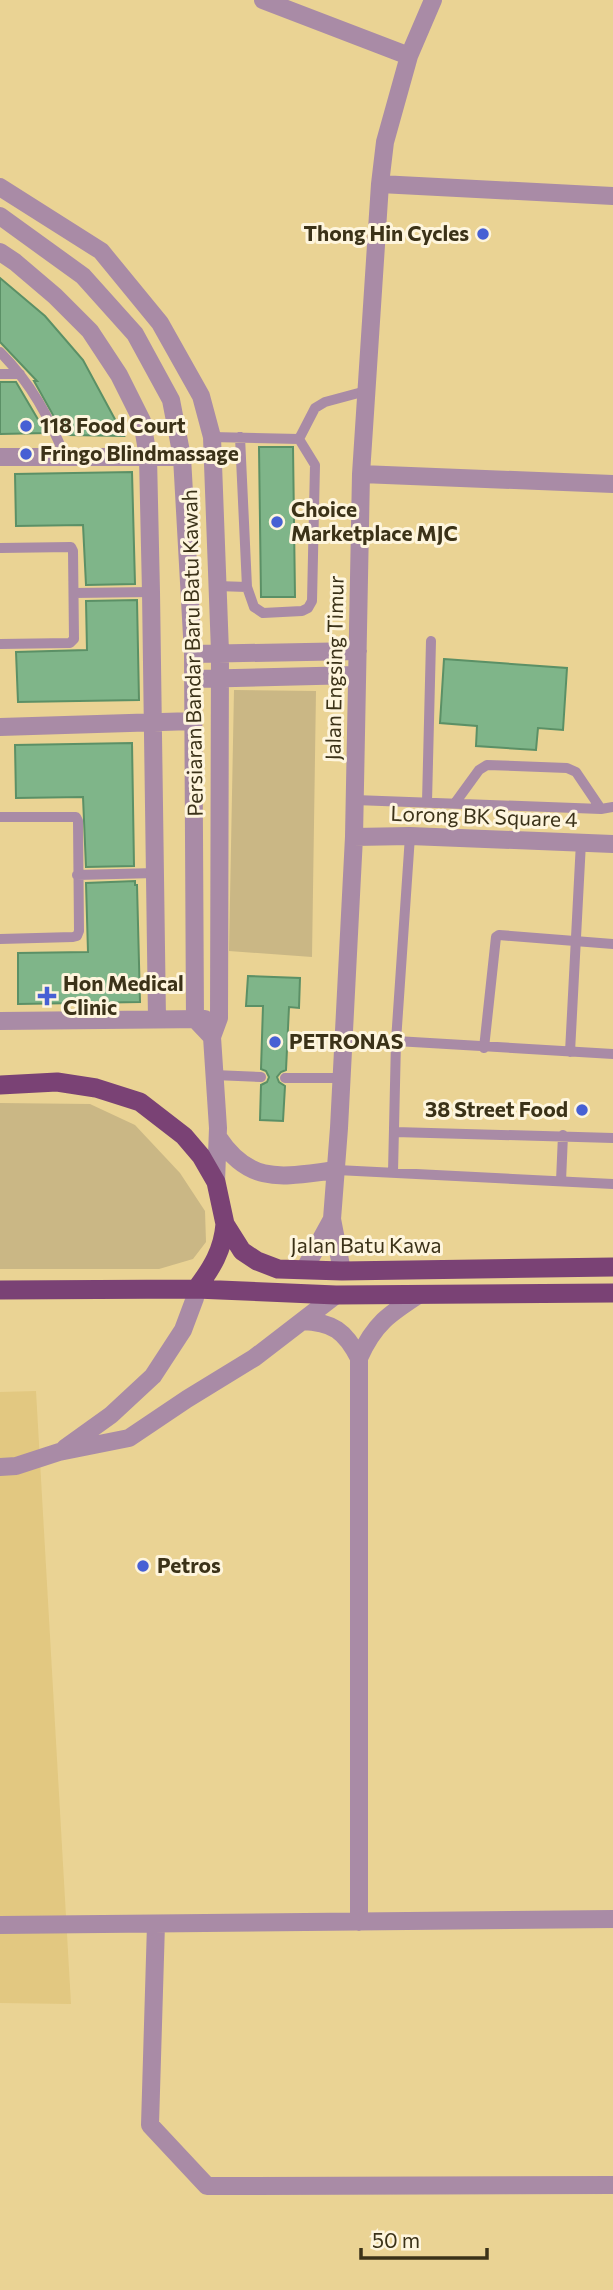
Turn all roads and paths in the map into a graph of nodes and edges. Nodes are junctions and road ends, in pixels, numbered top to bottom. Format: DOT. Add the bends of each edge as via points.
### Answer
graph roads {
  1 [pos="263,0"];
  2 [pos="433,0"];
  3 [pos="409,56"];
  4 [pos="380,184"];
  5 [pos="0,187"];
  6 [pos="613,196"];
  7 [pos="0,216"];
  8 [pos="0,252"];
  9 [pos="0,352"];
  10 [pos="0,374"];
  11 [pos="20,374"];
  12 [pos="366,391"];
  13 [pos="212,437"];
  14 [pos="240,437"];
  15 [pos="299,439"];
  16 [pos="0,457"];
  17 [pos="65,457"];
  18 [pos="148,457"];
  19 [pos="182,457"];
  20 [pos="361,474"];
  21 [pos="613,484"];
  22 [pos="0,548"];
  23 [pos="218,586"];
  24 [pos="247,587"];
  25 [pos="151,592"];
  26 [pos="74,593"];
  27 [pos="431,641"];
  28 [pos="0,644"];
  29 [pos="358,650"];
  30 [pos="220,652"];
  31 [pos="193,654"];
  32 [pos="357,675"];
  33 [pos="193,679"];
  34 [pos="220,679"];
  35 [pos="194,721"];
  36 [pos="153,723"];
  37 [pos="0,727"];
  38 [pos="355,800"];
  39 [pos="427,802"];
  40 [pos="455,803"];
  41 [pos="613,807"];
  42 [pos="601,809"];
  43 [pos="0,817"];
  44 [pos="410,836"];
  45 [pos="354,837"];
  46 [pos="581,842"];
  47 [pos="613,844"];
  48 [pos="155,873"];
  49 [pos="77,875"];
  50 [pos="0,939"];
  51 [pos="575,941"];
  52 [pos="613,944"];
  53 [pos="219,1018"];
  54 [pos="157,1019"];
  55 [pos="195,1019"];
  56 [pos="0,1021"];
  57 [pos="212,1037"];
  58 [pos="396,1041"];
  59 [pos="484,1048"];
  60 [pos="570,1052"];
  61 [pos="613,1054"];
  62 [pos="215,1075"];
  63 [pos="261,1077"];
  64 [pos="285,1078"];
  65 [pos="342,1079"];
  66 [pos="0,1085"];
  67 [pos="395,1132"];
  68 [pos="563,1135"];
  69 [pos="218,1137"];
  70 [pos="613,1138"];
  71 [pos="337,1170"];
  72 [pos="393,1172"];
  73 [pos="561,1181"];
  74 [pos="216,1182"];
  75 [pos="613,1184"];
  76 [pos="332,1219"];
  77 [pos="225,1224"];
  78 [pos="613,1267"];
  79 [pos="304,1270"];
  80 [pos="342,1271"];
  81 [pos="196,1289"];
  82 [pos="0,1290"];
  83 [pos="613,1293"];
  84 [pos="420,1294"];
  85 [pos="336,1295"];
  86 [pos="302,1321"];
  87 [pos="359,1357"];
  88 [pos="59,1452"];
  89 [pos="0,1467"];
  90 [pos="613,1919"];
  91 [pos="359,1922"];
  92 [pos="156,1924"];
  93 [pos="0,1925"];
  94 [pos="613,2185"];
  1 -- 3 [label="street"];
  2 -- 3 [label="street, Jalan Engsing Timur"];
  3 -- 4 [label="street, Jalan Engsing Timur" via="385,142"];
  4 -- 6 [label="street"];
  4 -- 12 [label="street, Jalan Engsing Timur"];
  5 -- 13 [label="street, Persiaran Bandar Baru Batu Kawah" via="101,251 160,323 201,396"];
  7 -- 19 [label="street, Persiaran Bandar Baru Batu Kawah" via="83,276 135,334 171,400"];
  8 -- 18 [label="street" via="90,331 142,421"];
  9 -- 11 [label="lane"];
  10 -- 11 [label="lane"];
  11 -- 17 [label="lane" via="42,405"];
  12 -- 15 [label="lane" via="315,408"];
  12 -- 20 [label="street, Jalan Engsing Timur"];
  13 -- 14 [label="lane"];
  13 -- 23 [label="street, Persiaran Bandar Baru Batu Kawah"];
  14 -- 15 [label="lane"];
  14 -- 24 [label="lane"];
  15 -- 24 [label="lane" via="315,466 312,600 302,611 262,613 254,607"];
  16 -- 17 [label="street"];
  17 -- 18 [label="street"];
  18 -- 19 [label="street"];
  18 -- 25 [label="street"];
  19 -- 31 [label="street, Persiaran Bandar Baru Batu Kawah"];
  20 -- 21 [label="street"];
  20 -- 29 [label="street, Jalan Engsing Timur"];
  22 -- 26 [label="lane" via="71,547"];
  23 -- 24 [label="lane"];
  23 -- 30 [label="street, Persiaran Bandar Baru Batu Kawah"];
  25 -- 26 [label="lane"];
  25 -- 36 [label="street"];
  26 -- 28 [label="lane" via="72,642"];
  27 -- 39 [label="lane"];
  29 -- 30 [label="street"];
  29 -- 32 [label="street, Jalan Engsing Timur"];
  30 -- 31 [label="street"];
  30 -- 34 [label="street, Persiaran Bandar Baru Batu Kawah"];
  31 -- 33 [label="street, Persiaran Bandar Baru Batu Kawah"];
  32 -- 34 [label="street"];
  32 -- 38 [label="street, Jalan Engsing Timur"];
  33 -- 34 [label="street"];
  33 -- 35 [label="street, Persiaran Bandar Baru Batu Kawah"];
  34 -- 53 [label="street, Persiaran Bandar Baru Batu Kawah"];
  35 -- 36 [label="street"];
  35 -- 55 [label="street, Persiaran Bandar Baru Batu Kawah"];
  36 -- 37 [label="street"];
  36 -- 48 [label="street"];
  38 -- 39 [label="lane"];
  38 -- 45 [label="street, Jalan Engsing Timur"];
  39 -- 40 [label="lane"];
  40 -- 42 [label="lane"];
  40 -- 42 [label="lane" via="486,765 567,768 576,772"];
  41 -- 42 [label="lane"];
  43 -- 49 [label="lane" via="76,817"];
  44 -- 45 [label="street, Lorong BK Square 4"];
  44 -- 46 [label="street, Lorong BK Square 4"];
  44 -- 58 [label="lane"];
  45 -- 65 [label="street, Jalan Engsing Timur"];
  46 -- 47 [label="street, Lorong BK Square 4"];
  46 -- 51 [label="lane"];
  48 -- 49 [label="lane"];
  48 -- 54 [label="street"];
  49 -- 50 [label="lane" via="77,936"];
  51 -- 52 [label="lane"];
  51 -- 59 [label="lane" via="496,937"];
  51 -- 60 [label="lane"];
  53 -- 55 [label="street"];
  53 -- 57 [label="street, Persiaran Bandar Baru Batu Kawah"];
  54 -- 55 [label="street"];
  54 -- 56 [label="street"];
  55 -- 57 [label="street"];
  57 -- 62 [label="street, Persiaran Bandar Baru Batu Kawah"];
  58 -- 59 [label="lane"];
  58 -- 67 [label="lane"];
  59 -- 60 [label="lane"];
  60 -- 61 [label="lane"];
  62 -- 63 [label="lane"];
  62 -- 69 [label="street, Persiaran Bandar Baru Batu Kawah"];
  64 -- 65 [label="lane"];
  65 -- 71 [label="street, Jalan Engsing Timur"];
  66 -- 74 [label="highway, Jalan Batu Kawa" via="57,1082 140,1102 184,1136"];
  67 -- 68 [label="lane"];
  67 -- 72 [label="lane"];
  68 -- 70 [label="lane"];
  68 -- 73 [label="lane"];
  69 -- 71 [label="street" via="239,1163 256,1172 276,1176"];
  69 -- 74 [label="street, Persiaran Bandar Baru Batu Kawah"];
  71 -- 72 [label="lane"];
  71 -- 76 [label="street, Jalan Engsing Timur"];
  72 -- 73 [label="lane"];
  73 -- 75 [label="lane"];
  74 -- 77 [label="highway, Jalan Batu Kawa"];
  76 -- 79 [label="street, Jalan Engsing Timur"];
  76 -- 80 [label="street, Jalan Engsing Timur"];
  77 -- 79 [label="highway, Jalan Batu Kawa" via="242,1251 257,1261 278,1269"];
  77 -- 81 [label="highway" via="216,1260"];
  78 -- 80 [label="highway, Jalan Batu Kawa"];
  79 -- 80 [label="highway, Jalan Batu Kawa"];
  81 -- 82 [label="highway"];
  81 -- 85 [label="highway"];
  81 -- 88 [label="street" via="183,1330 153,1376 111,1415"];
  83 -- 84 [label="highway"];
  84 -- 85 [label="highway"];
  84 -- 87 [label="street" via="387,1315 369,1335"];
  85 -- 86 [label="street"];
  86 -- 87 [label="street" via="331,1326 349,1338"];
  86 -- 88 [label="street" via="254,1358 129,1438"];
  87 -- 91 [label="street"];
  88 -- 89 [label="street"];
  90 -- 91 [label="street"];
  91 -- 92 [label="street"];
  92 -- 93 [label="street"];
  92 -- 94 [label="street" via="150,2125 207,2186"];
}
